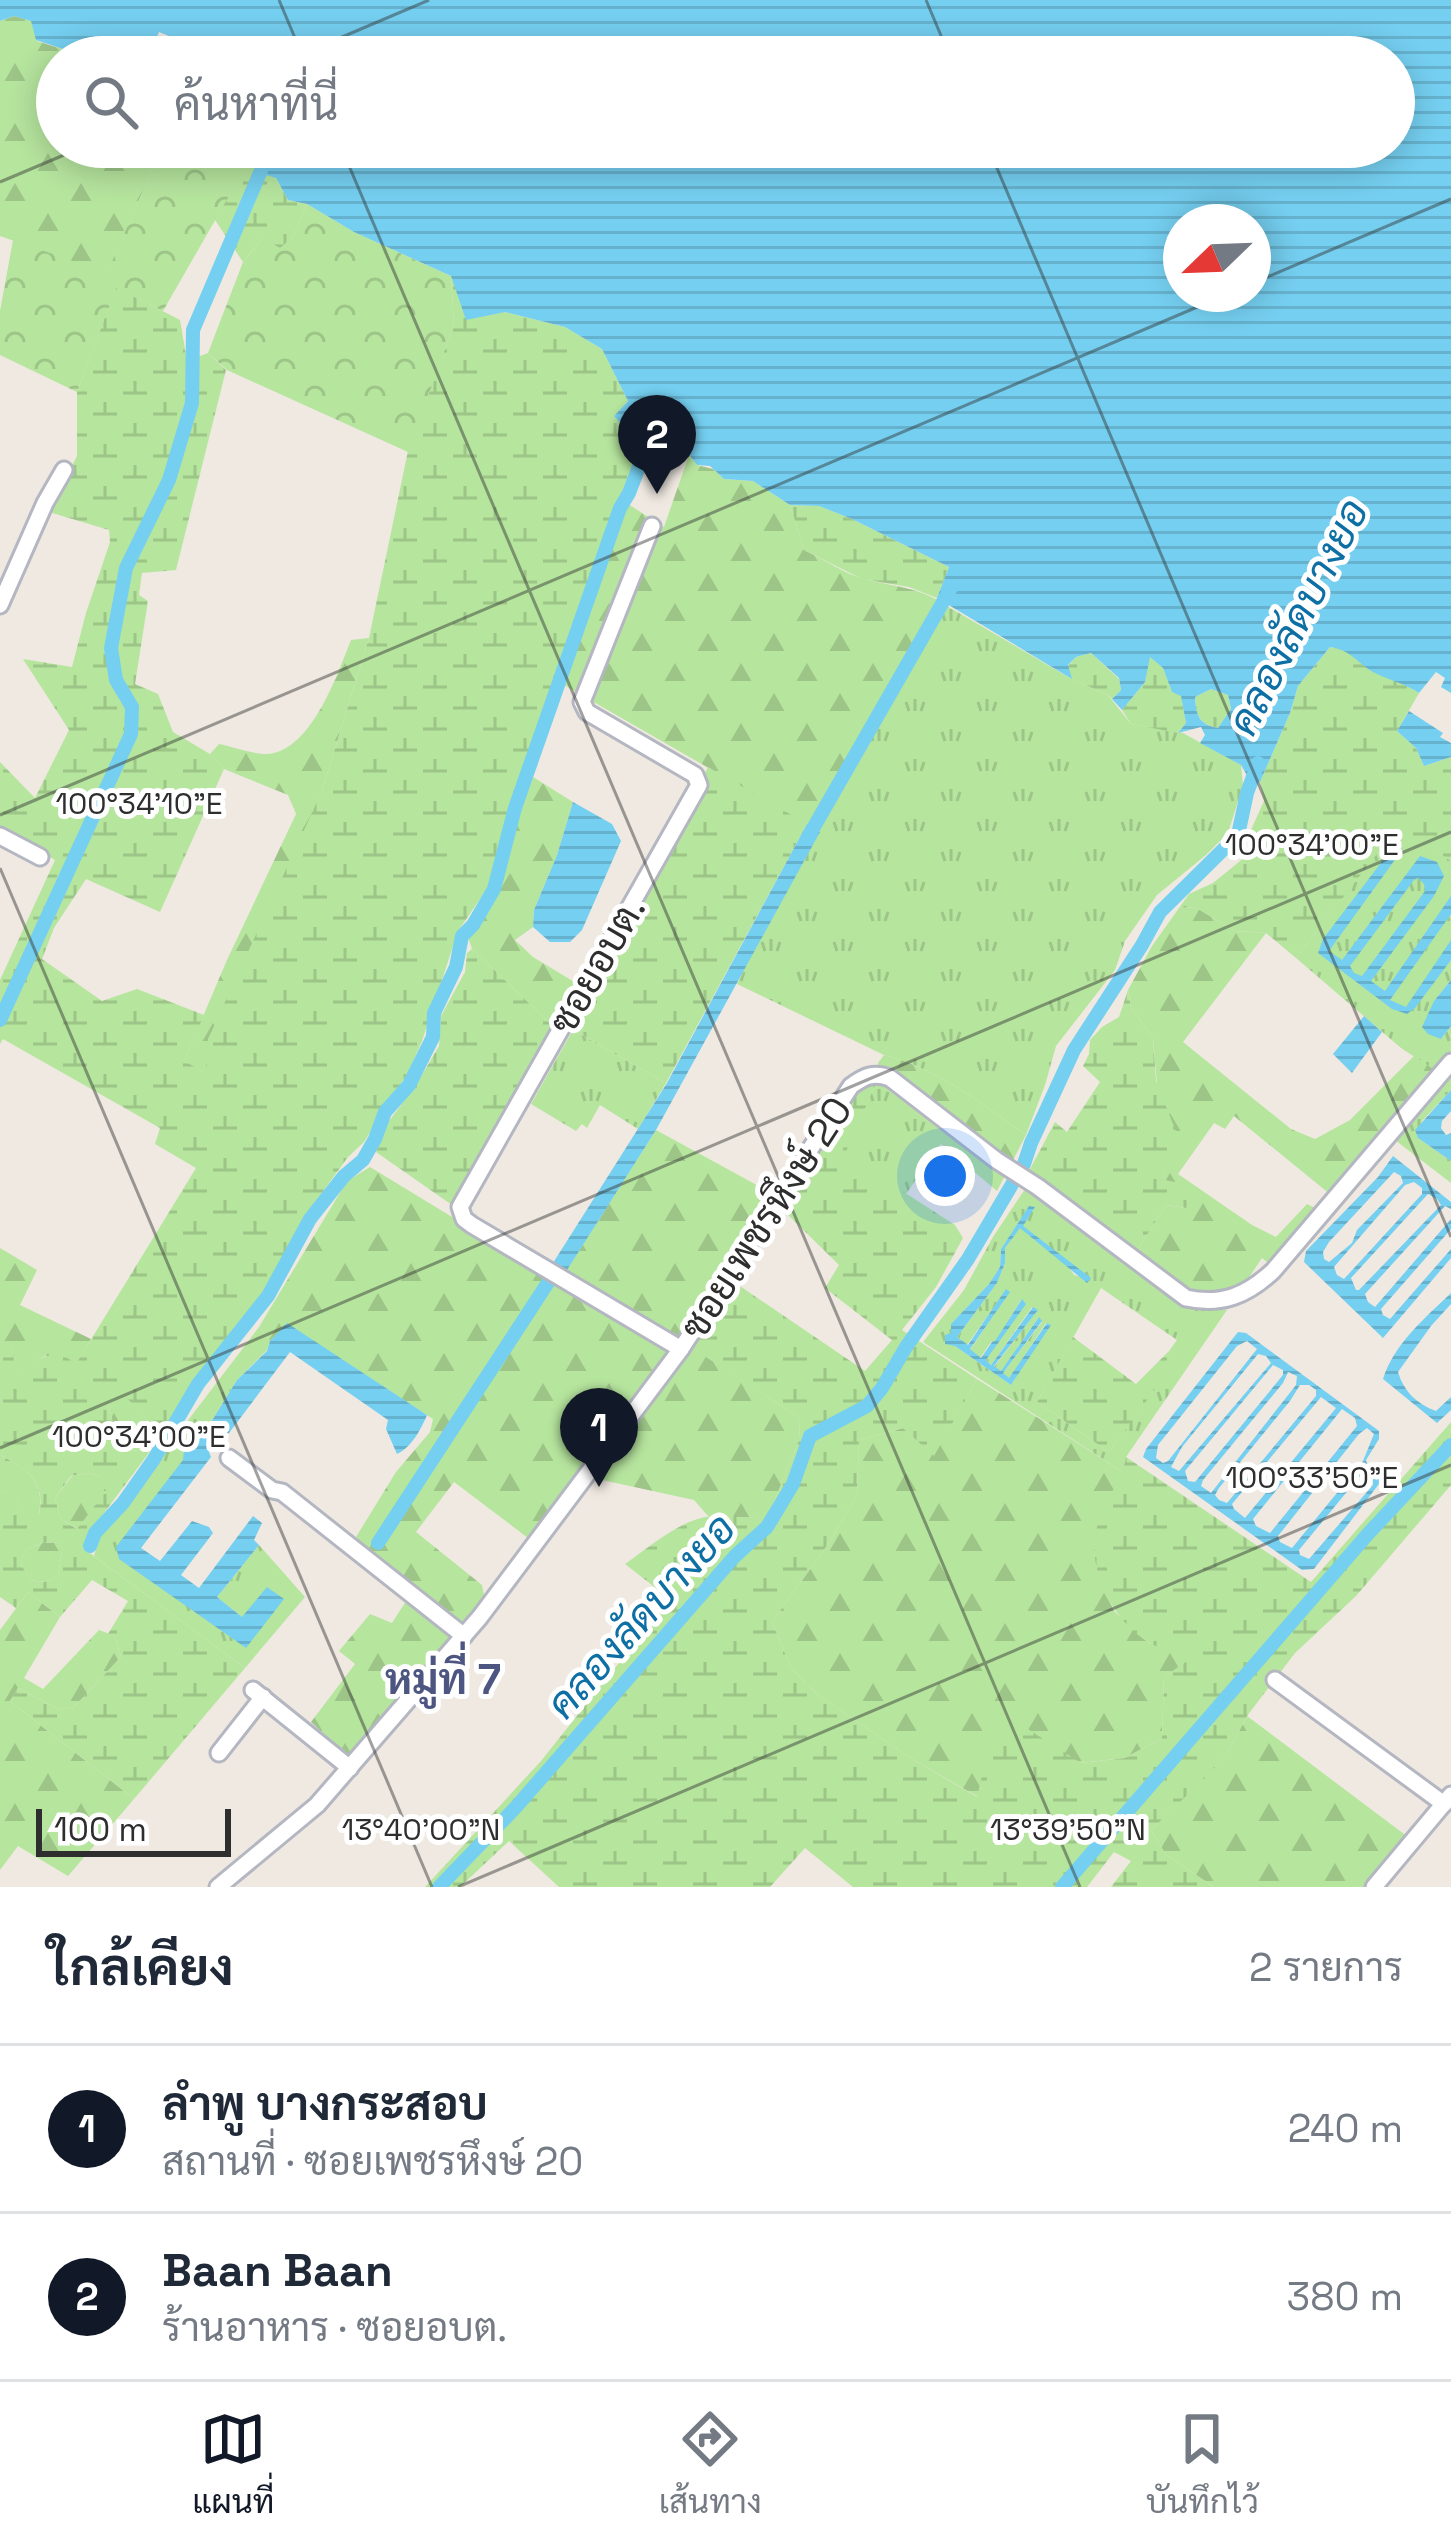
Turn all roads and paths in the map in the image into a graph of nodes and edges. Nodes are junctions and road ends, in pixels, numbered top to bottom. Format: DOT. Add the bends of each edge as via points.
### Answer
graph roads {
  1 [pos="64,470"];
  2 [pos="652,526"];
  3 [pos="0,604"];
  4 [pos="0,836"];
  5 [pos="40,857"];
  6 [pos="1451,1062"];
  7 [pos="681,1349"];
  8 [pos="230,1458"];
  9 [pos="464,1636"];
  10 [pos="1275,1680"];
  11 [pos="219,1753"];
  12 [pos="350,1768"];
  13 [pos="1447,1800"];
  14 [pos="218,1887"];
  15 [pos="1374,1887"];
  1 -- 3 [label="street"];
  2 -- 7 [label="street, ซอยอบต." via="582,706 695,775 699,785 460,1207 472,1225"];
  4 -- 5 [label="street"];
  6 -- 7 [label="street, ซอยเพชรหึงษ์ 20" via="1273,1271 1231,1299 1204,1303 1186,1298 890,1078 866,1076 850,1085"];
  7 -- 9 [label="street, ซอยเพชรหึงษ์ 20"];
  8 -- 9 [label="street"];
  9 -- 12 [label="street, ซอยเพชรหึงษ์ 20"];
  10 -- 13 [label="street"];
  11 -- 12 [label="street" via="258,1693"];
  12 -- 14 [label="street, ซอยเพชรหึงษ์ 20"];
  13 -- 15 [label="street"];
}
